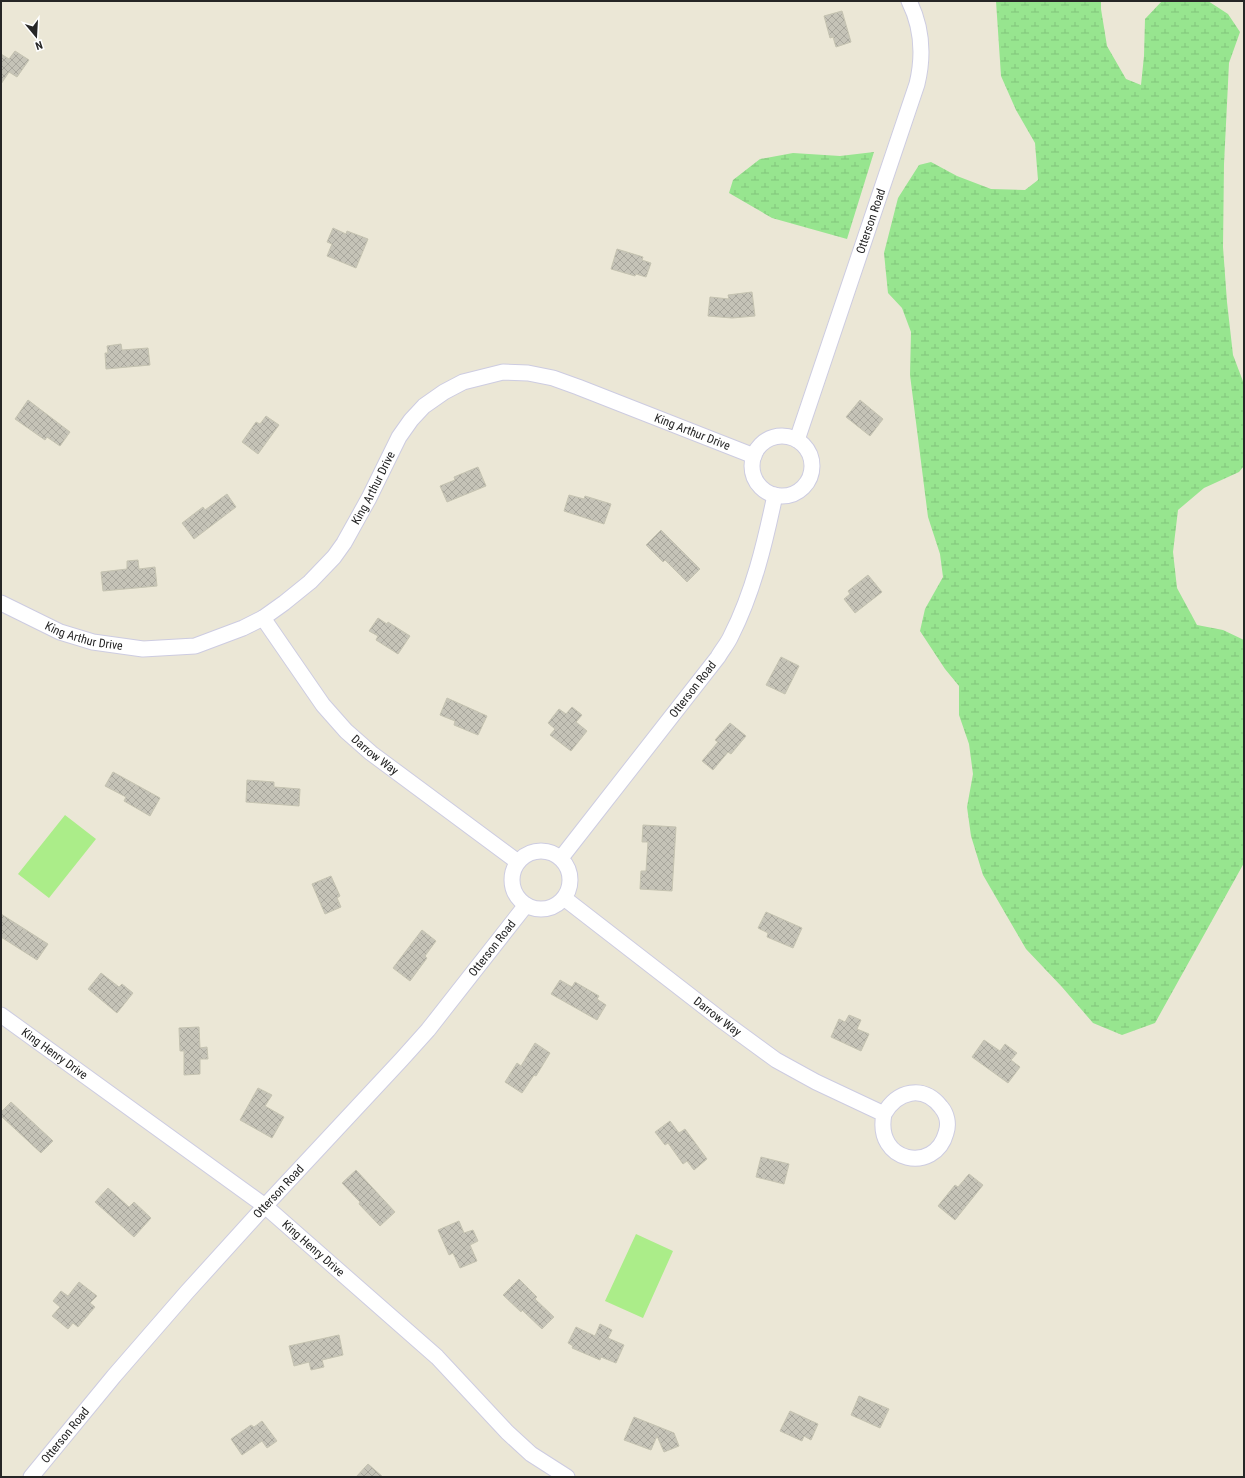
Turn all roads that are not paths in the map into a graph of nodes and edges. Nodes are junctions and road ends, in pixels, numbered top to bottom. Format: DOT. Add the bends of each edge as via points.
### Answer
graph roads {
  1 [pos="909,1"];
  2 [pos="797,440"];
  3 [pos="754,456"];
  4 [pos="776,495"];
  5 [pos="1,603"];
  6 [pos="263,618"];
  7 [pos="561,858"];
  8 [pos="518,862"];
  9 [pos="564,898"];
  10 [pos="526,905"];
  11 [pos="1,1015"];
  12 [pos="884,1114"];
  13 [pos="265,1206"];
  14 [pos="31,1477"];
  15 [pos="567,1477"];
  1 -- 2 [label="street, Otterson Road" via="919,30 922,49 917,84"];
  2 -- 3 [label="street" via="780,436 772,438 764,442"];
  2 -- 4 [label="street" via="810,454 812,472 805,485 794,494"];
  3 -- 4 [label="street" via="752,468 756,480 761,487"];
  3 -- 6 [label="street, King Arthur Drive" via="553,378 503,372 480,376 444,392 429,402 411,420 399,437 369,498 334,557 310,582"];
  4 -- 7 [label="street, Otterson Road" via="754,577 731,638"];
  5 -- 6 [label="street, King Arthur Drive" via="67,634 93,642 144,649 194,646"];
  6 -- 8 [label="street, Darrow Way" via="319,700 346,730 372,753"];
  7 -- 8 [label="street" via="538,850 524,856"];
  7 -- 9 [label="street" via="569,870 570,877 568,892"];
  8 -- 10 [label="street" via="512,874 512,882 516,895"];
  9 -- 10 [label="street" via="546,908 539,909"];
  9 -- 12 [label="street, Darrow Way" via="776,1060"];
  10 -- 13 [label="street, Otterson Road" via="407,1054"];
  11 -- 13 [label="street, King Henry Drive"];
  12 -- 12 [label="street" via="890,1105 902,1096 917,1093 927,1095 943,1109 947,1118 948,1129 945,1139 929,1155 918,1158 897,1153 884,1136"];
  13 -- 14 [label="street, Otterson Road" via="114,1376"];
  13 -- 15 [label="street, King Henry Drive" via="437,1357 531,1454"];
}
